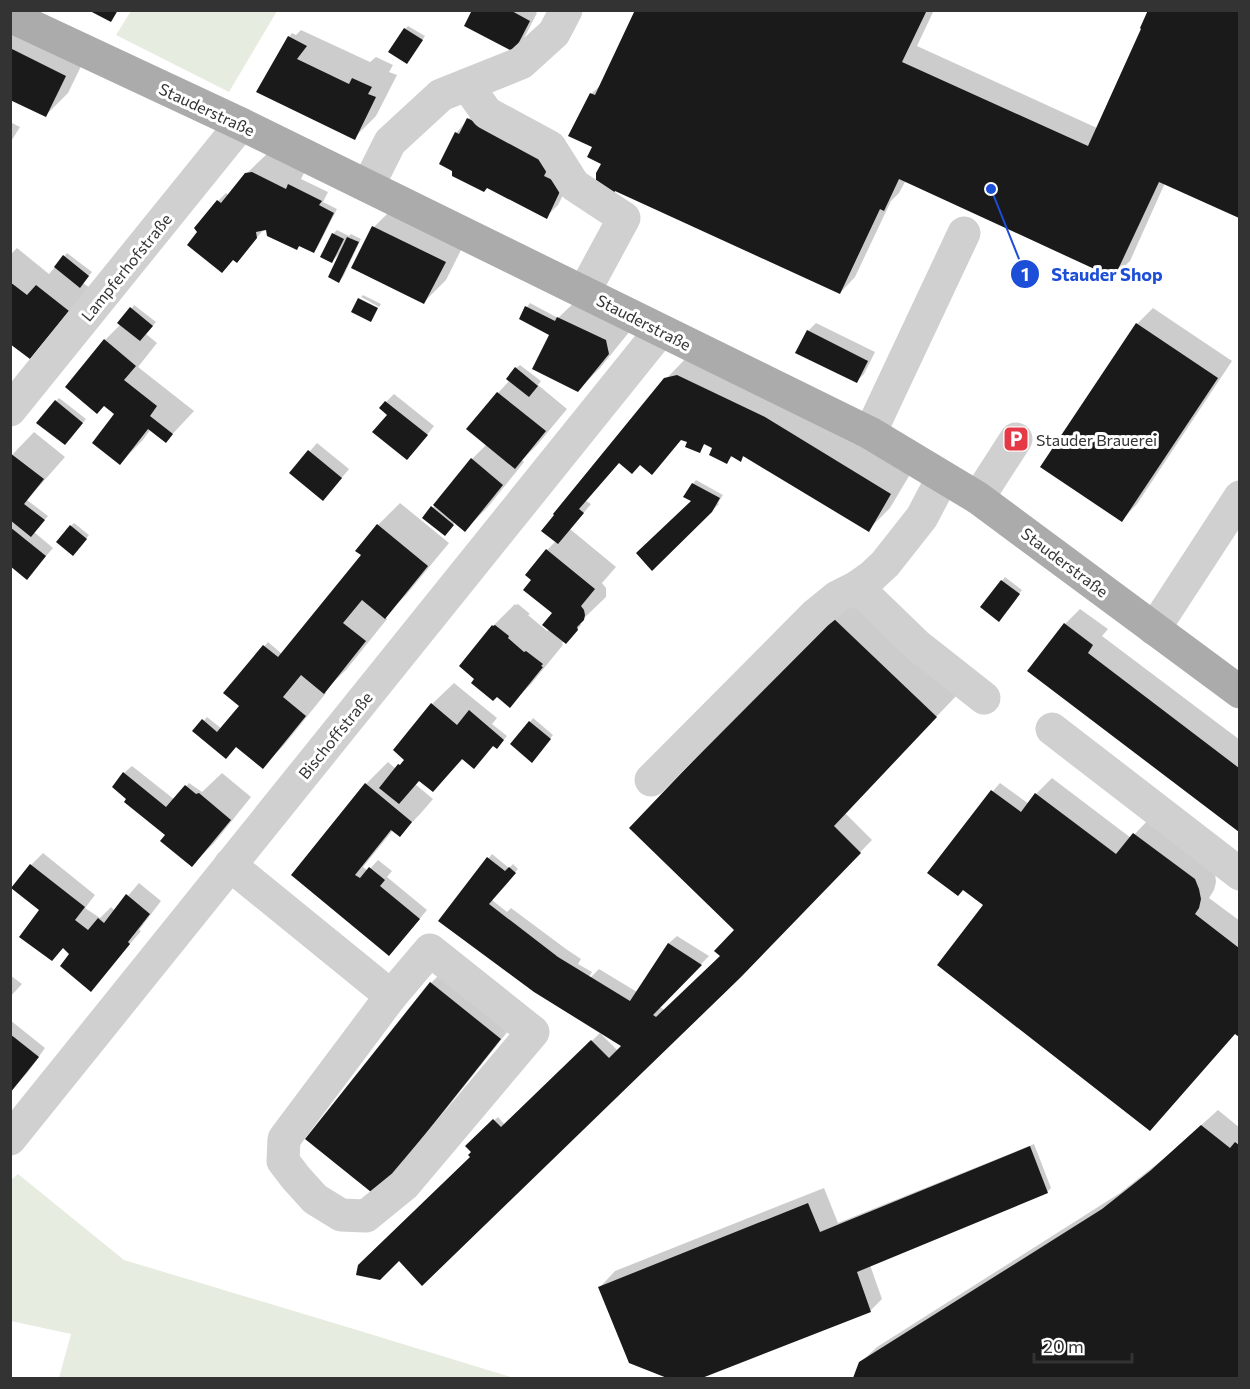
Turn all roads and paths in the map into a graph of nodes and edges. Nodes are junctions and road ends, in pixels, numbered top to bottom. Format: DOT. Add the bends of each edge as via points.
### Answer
graph roads {
  1 [pos="566,10"];
  2 [pos="10,16"];
  3 [pos="467,85"];
  4 [pos="241,124"];
  5 [pos="368,186"];
  6 [pos="964,233"];
  7 [pos="584,292"];
  8 [pos="660,331"];
  9 [pos="10,410"];
  10 [pos="870,433"];
  11 [pos="1016,439"];
  12 [pos="944,477"];
  13 [pos="1239,496"];
  14 [pos="978,498"];
  15 [pos="857,587"];
  16 [pos="1154,629"];
  17 [pos="1239,692"];
  18 [pos="984,698"];
  19 [pos="1052,729"];
  20 [pos="651,780"];
  21 [pos="230,865"];
  22 [pos="1239,874"];
  23 [pos="391,996"];
  24 [pos="10,1139"];
  1 -- 3 [label="street" via="554,33 521,63"];
  2 -- 4 [label="main road, Stauderstraße"];
  3 -- 5 [label="street" via="441,95 390,142"];
  3 -- 7 [label="street" via="487,113 550,147 574,185 624,218"];
  4 -- 5 [label="main road, Stauderstraße"];
  4 -- 9 [label="street, Lampferhofstraße"];
  5 -- 7 [label="main road, Stauderstraße"];
  6 -- 10 [label="street"];
  7 -- 8 [label="main road, Stauderstraße"];
  8 -- 10 [label="main road, Stauderstraße"];
  8 -- 21 [label="street, Bischoffstraße"];
  10 -- 12 [label="main road, Stauderstraße"];
  11 -- 14 [label="street"];
  12 -- 14 [label="main road, Stauderstraße"];
  12 -- 15 [label="street" via="922,517 885,564"];
  13 -- 16 [label="street"];
  14 -- 16 [label="main road, Stauderstraße"];
  15 -- 18 [label="street" via="918,646"];
  15 -- 20 [label="street" via="816,614"];
  16 -- 17 [label="main road, Stauderstraße"];
  19 -- 22 [label="street"];
  21 -- 23 [label="street"];
  21 -- 24 [label="street, Bischoffstraße"];
  23 -- 23 [label="street" via="430,950 533,1032 404,1185 366,1216 341,1215 315,1199 283,1161 284,1139"];
}
